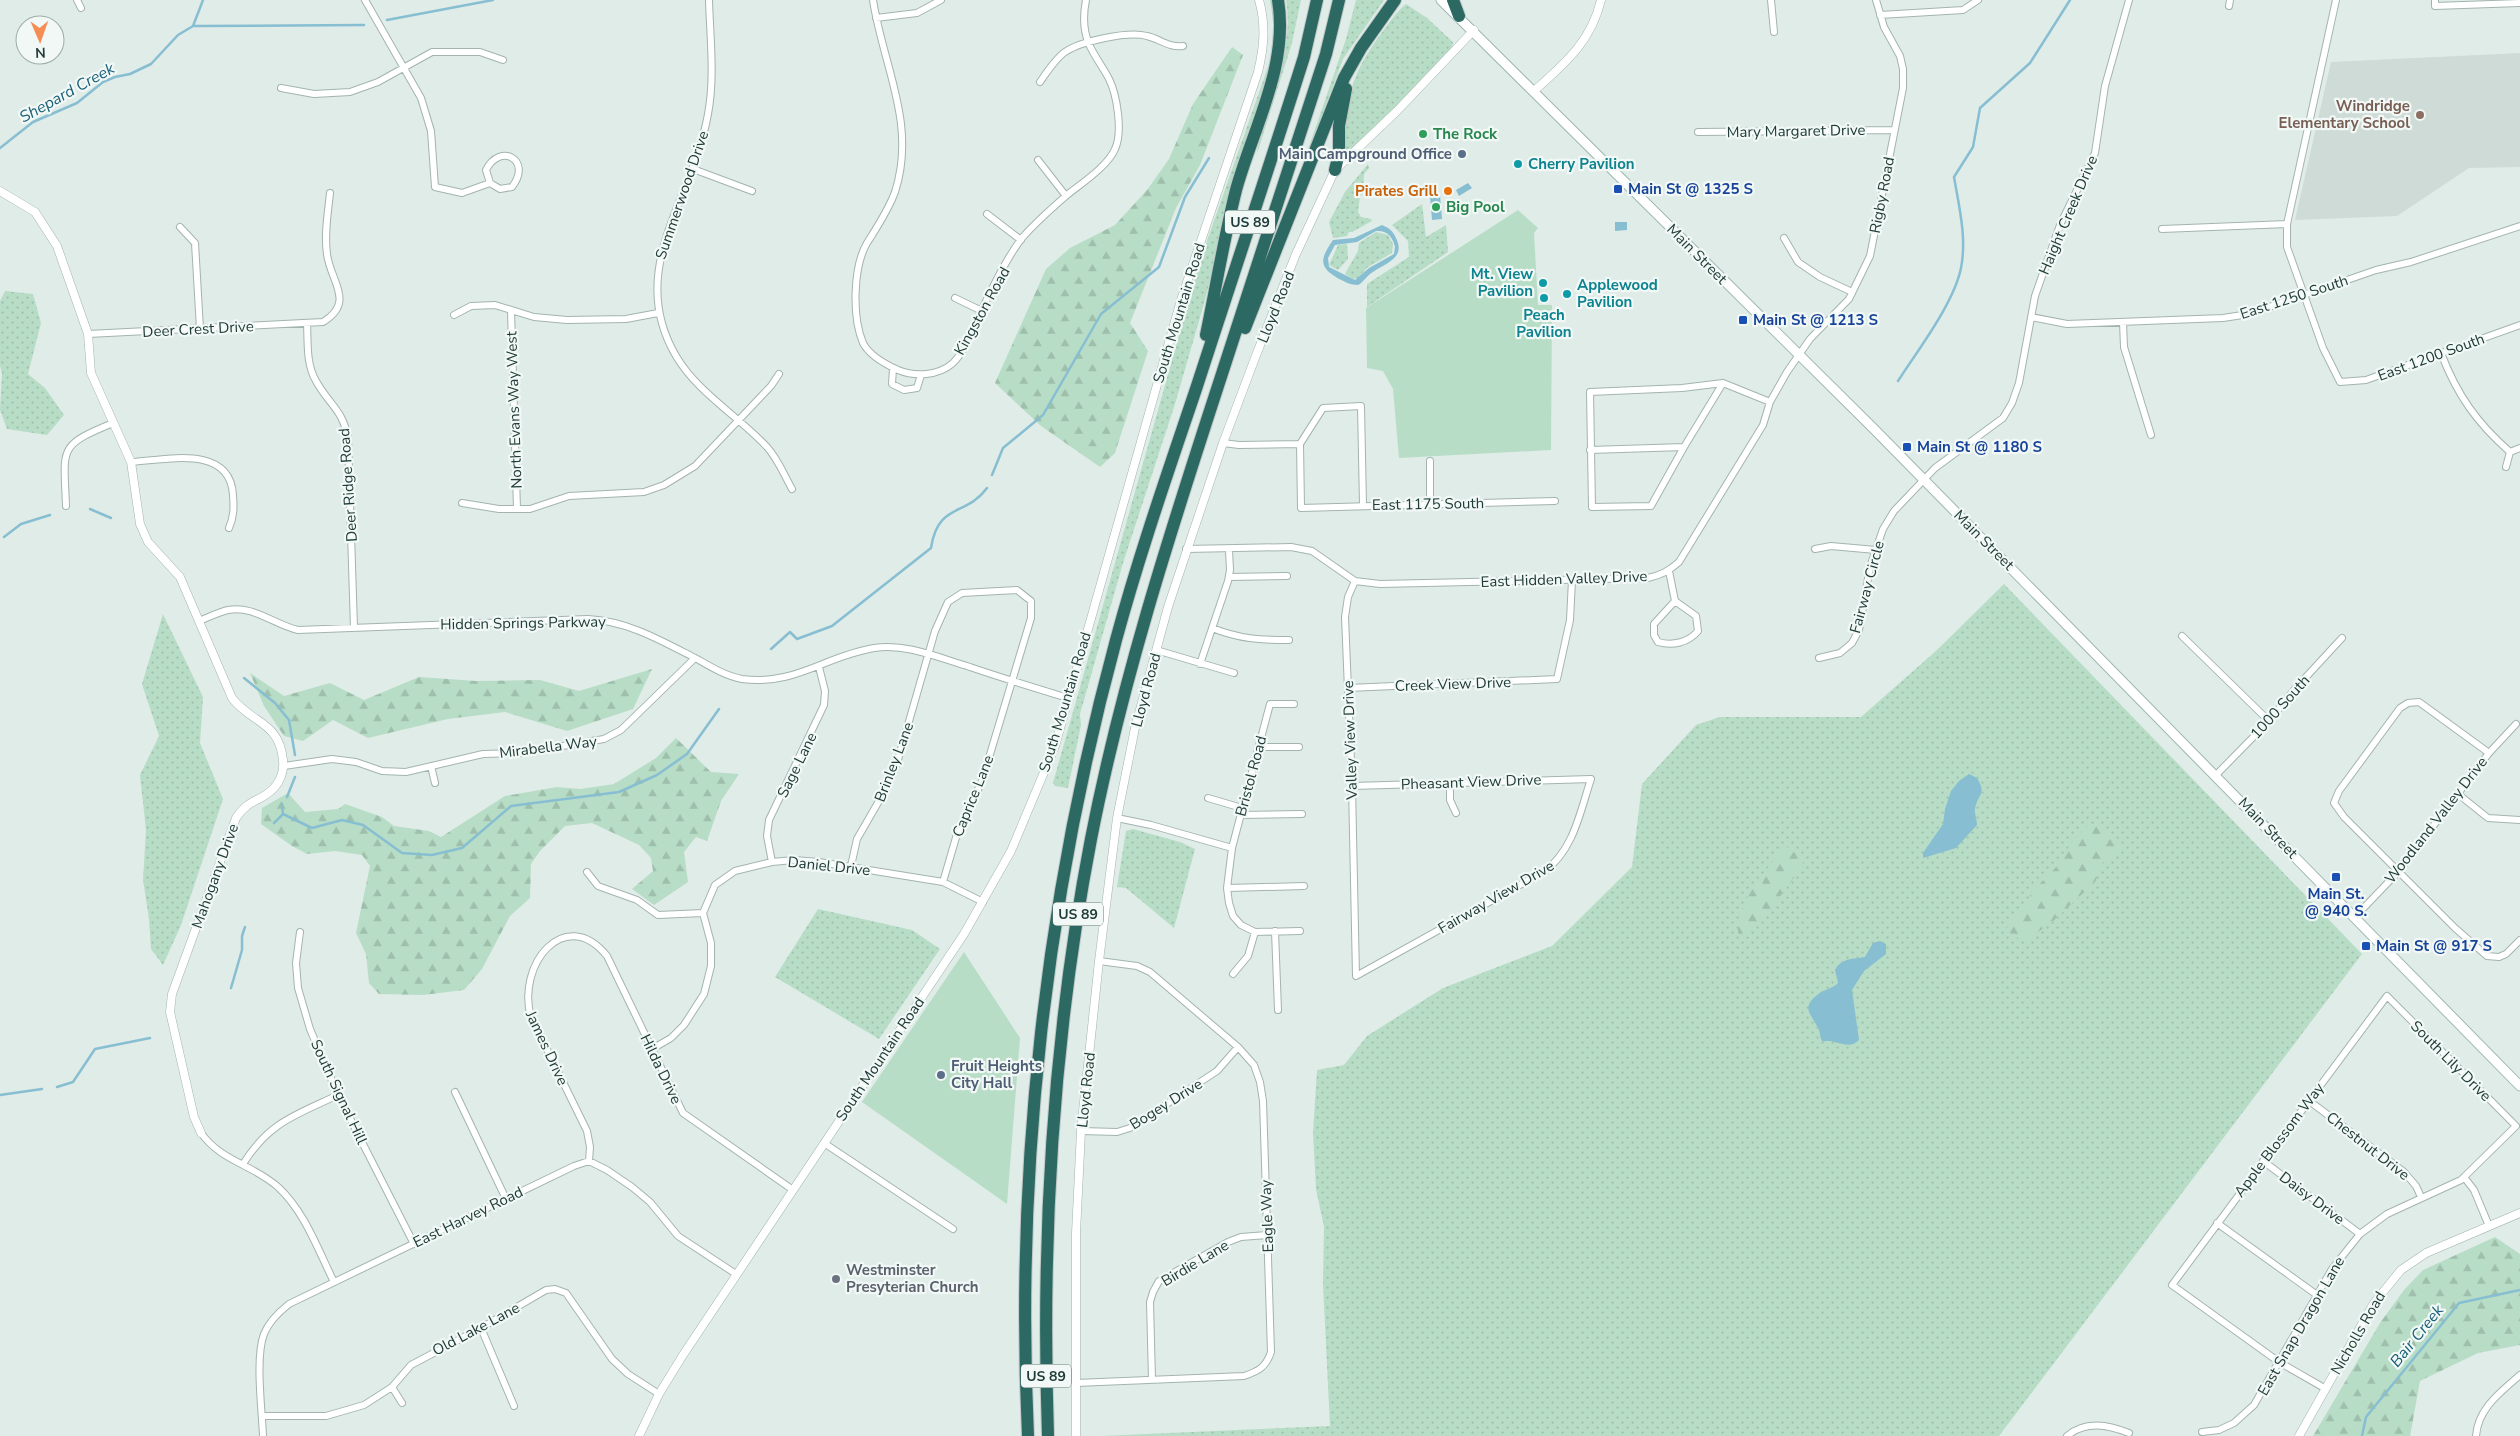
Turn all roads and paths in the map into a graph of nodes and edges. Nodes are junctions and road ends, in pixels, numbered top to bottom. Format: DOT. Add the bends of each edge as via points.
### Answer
graph roads {
  1 [pos="77,0"];
  2 [pos="365,0"];
  3 [pos="709,0"];
  4 [pos="873,0"];
  5 [pos="941,0"];
  6 [pos="1086,0"];
  7 [pos="1259,0"];
  8 [pos="1278,0"];
  9 [pos="1317,0"];
  10 [pos="1339,0"];
  11 [pos="1395,0"];
  12 [pos="1441,0"];
  13 [pos="1453,0"];
  14 [pos="1601,0"];
  15 [pos="1771,0"];
  16 [pos="1876,0"];
  17 [pos="1978,0"];
  18 [pos="2129,0"];
  19 [pos="2336,0"];
  20 [pos="2435,3"];
  21 [pos="2520,3"];
  22 [pos="81,8"];
  23 [pos="1880,15"];
  24 [pos="1459,16"];
  25 [pos="876,18"];
  26 [pos="1474,30"];
  27 [pos="1774,32"];
  28 [pos="1089,43"];
  29 [pos="1183,46"];
  30 [pos="503,60"];
  31 [pos="404,68"];
  32 [pos="1349,70"];
  33 [pos="1040,82"];
  34 [pos="281,88"];
  35 [pos="1534,91"];
  36 [pos="1894,130"];
  37 [pos="1698,132"];
  38 [pos="1038,160"];
  39 [pos="692,169"];
  40 [pos="1334,170"];
  41 [pos="490,183"];
  42 [pos="752,191"];
  43 [pos="0,192"];
  44 [pos="330,193"];
  45 [pos="1066,196"];
  46 [pos="987,214"];
  47 [pos="2287,224"];
  48 [pos="2520,226"];
  49 [pos="180,227"];
  50 [pos="2162,229"];
  51 [pos="1784,238"];
  52 [pos="1021,240"];
  53 [pos="1852,292"];
  54 [pos="2304,296"];
  55 [pos="955,298"];
  56 [pos="511,311"];
  57 [pos="982,311"];
  58 [pos="658,313"];
  59 [pos="454,315"];
  60 [pos="2031,317"];
  61 [pos="2123,322"];
  62 [pos="307,323"];
  63 [pos="2520,325"];
  64 [pos="200,329"];
  65 [pos="88,334"];
  66 [pos="2441,353"];
  67 [pos="1798,355"];
  68 [pos="893,368"];
  69 [pos="779,374"];
  70 [pos="921,375"];
  71 [pos="1723,383"];
  72 [pos="1770,402"];
  73 [pos="739,420"];
  74 [pos="113,423"];
  75 [pos="1204,427"];
  76 [pos="2151,435"];
  77 [pos="1178,442"];
  78 [pos="1223,442"];
  79 [pos="1300,444"];
  80 [pos="1684,447"];
  81 [pos="2520,448"];
  82 [pos="1590,450"];
  83 [pos="2510,452"];
  84 [pos="1430,461"];
  85 [pos="131,462"];
  86 [pos="2506,467"];
  87 [pos="1923,479"];
  88 [pos="792,489"];
  89 [pos="1555,501"];
  90 [pos="462,503"];
  91 [pos="1430,503"];
  92 [pos="1363,505"];
  93 [pos="66,506"];
  94 [pos="517,509"];
  95 [pos="229,528"];
  96 [pos="1186,549"];
  97 [pos="1815,549"];
  98 [pos="1229,550"];
  99 [pos="1876,550"];
  100 [pos="1669,571"];
  101 [pos="1287,576"];
  102 [pos="1229,577"];
  103 [pos="1572,580"];
  104 [pos="1355,581"];
  105 [pos="1675,601"];
  106 [pos="199,621"];
  107 [pos="354,628"];
  108 [pos="1212,628"];
  109 [pos="2182,636"];
  110 [pos="2342,638"];
  111 [pos="1288,640"];
  112 [pos="1156,650"];
  113 [pos="929,654"];
  114 [pos="695,658"];
  115 [pos="1819,658"];
  116 [pos="1200,664"];
  117 [pos="819,667"];
  118 [pos="1234,673"];
  119 [pos="1012,681"];
  120 [pos="1348,688"];
  121 [pos="1068,698"];
  122 [pos="1294,704"];
  123 [pos="2269,721"];
  124 [pos="2516,724"];
  125 [pos="1259,747"];
  126 [pos="1299,747"];
  127 [pos="2489,753"];
  128 [pos="284,766"];
  129 [pos="431,766"];
  130 [pos="2216,775"];
  131 [pos="1591,779"];
  132 [pos="435,783"];
  133 [pos="1450,783"];
  134 [pos="1352,786"];
  135 [pos="2458,794"];
  136 [pos="1208,798"];
  137 [pos="1242,808"];
  138 [pos="1456,813"];
  139 [pos="1302,814"];
  140 [pos="1240,815"];
  141 [pos="1117,818"];
  142 [pos="2520,820"];
  143 [pos="1232,848"];
  144 [pos="772,862"];
  145 [pos="851,866"];
  146 [pos="587,872"];
  147 [pos="2398,872"];
  148 [pos="943,882"];
  149 [pos="1304,886"];
  150 [pos="1227,888"];
  151 [pos="983,902"];
  152 [pos="703,913"];
  153 [pos="2355,916"];
  154 [pos="1275,931"];
  155 [pos="1300,931"];
  156 [pos="300,932"];
  157 [pos="1255,932"];
  158 [pos="586,937"];
  159 [pos="2520,940"];
  160 [pos="1099,961"];
  161 [pos="1233,974"];
  162 [pos="1356,976"];
  163 [pos="2387,996"];
  164 [pos="1278,1010"];
  165 [pos="1238,1047"];
  166 [pos="652,1048"];
  167 [pos="2520,1086"];
  168 [pos="454,1092"];
  169 [pos="338,1095"];
  170 [pos="2308,1100"];
  171 [pos="2516,1126"];
  172 [pos="1082,1131"];
  173 [pos="201,1133"];
  174 [pos="824,1143"];
  175 [pos="589,1161"];
  176 [pos="2263,1161"];
  177 [pos="243,1164"];
  178 [pos="2464,1177"];
  179 [pos="793,1190"];
  180 [pos="2421,1197"];
  181 [pos="506,1199"];
  182 [pos="2520,1213"];
  183 [pos="2217,1223"];
  184 [pos="2489,1226"];
  185 [pos="953,1229"];
  186 [pos="2360,1234"];
  187 [pos="1267,1235"];
  188 [pos="414,1244"];
  189 [pos="736,1274"];
  190 [pos="334,1282"];
  191 [pos="2317,1295"];
  192 [pos="480,1328"];
  193 [pos="2279,1362"];
  194 [pos="2520,1374"];
  195 [pos="1152,1380"];
  196 [pos="1076,1383"];
  197 [pos="392,1387"];
  198 [pos="2326,1389"];
  199 [pos="659,1394"];
  200 [pos="402,1403"];
  201 [pos="514,1406"];
  202 [pos="262,1416"];
  203 [pos="2202,1432"];
  204 [pos="2129,1433"];
  205 [pos="263,1436"];
  206 [pos="640,1436"];
  207 [pos="1028,1436"];
  208 [pos="1048,1436"];
  209 [pos="1076,1436"];
  210 [pos="2067,1436"];
  211 [pos="2299,1436"];
  212 [pos="2476,1436"];
  1 -- 22 [label="street"];
  2 -- 31 [label="street"];
  3 -- 39 [label="street, Summerwood Drive" via="711,74 708,114"];
  4 -- 25 [label="street"];
  5 -- 25 [label="street" via="917,13"];
  6 -- 28 [label="street, Kingston Road" via="1083,17"];
  7 -- 121 [label="street, South Mountain Road" via="1263,13 1264,44 1258,72 1181,300"];
  8 -- 77 [label="highway" via="1282,26 1278,60 1237,188 1204,342"];
  9 -- 77 [label="highway, US 89" via="1301,67"];
  10 -- 75 [label="highway, US 89" via="1326,54"];
  11 -- 32 [label="highway"];
  12 -- 24 [label="main road, Main Street"];
  13 -- 24 [label="highway"];
  14 -- 35 [label="street" via="1591,30 1576,51"];
  15 -- 27 [label="street"];
  16 -- 23 [label="street, Rigby Road"];
  17 -- 23 [label="street" via="1963,10"];
  18 -- 60 [label="street, Haight Creek Drive" via="2104,86 2095,153 2060,225"];
  19 -- 47 [label="street"];
  20 -- 21 [label="street"];
  23 -- 36 [label="street, Rigby Road" via="1903,69"];
  24 -- 26 [label="main road, Main Street"];
  25 -- 68 [label="street" via="901,109 902,161 894,193 858,264 856,282 858,323 864,346"];
  26 -- 35 [label="main road, Main Street"];
  26 -- 40 [label="street, Lloyd Road" via="1397,111"];
  28 -- 29 [label="street" via="1128,34 1147,36 1174,47"];
  28 -- 33 [label="street" via="1065,52"];
  28 -- 45 [label="street, Kingston Road" via="1111,82 1118,108 1115,149 1095,173"];
  30 -- 31 [label="street" via="480,52 432,52"];
  31 -- 34 [label="street" via="350,92 314,94"];
  31 -- 41 [label="street" via="421,98 431,131 435,187 462,193"];
  32 -- 40 [label="highway"];
  32 -- 75 [label="highway"];
  35 -- 67 [label="main road, Main Street"];
  36 -- 37 [label="street, Mary Margaret Drive"];
  36 -- 53 [label="street, Rigby Road" via="1870,256"];
  38 -- 45 [label="street"];
  39 -- 42 [label="street"];
  39 -- 58 [label="street, Summerwood Drive" via="658,264"];
  40 -- 78 [label="street, Lloyd Road" via="1296,254"];
  41 -- 41 [label="street" via="500,189 512,187 520,178 516,161 508,156 491,161 486,170"];
  43 -- 65 [label="street" via="35,212 57,246"];
  44 -- 62 [label="street, Deer Crest Drive" via="327,256 340,291 339,305 333,316 323,322"];
  45 -- 52 [label="street, Kingston Road"];
  46 -- 52 [label="street"];
  47 -- 50 [label="street"];
  47 -- 54 [label="street" via="2287,247"];
  48 -- 54 [label="street, East 1250 South" via="2376,270"];
  49 -- 64 [label="street" via="195,243"];
  51 -- 53 [label="street" via="1798,262"];
  52 -- 57 [label="street, Kingston Road"];
  53 -- 67 [label="street, Rigby Road" via="1843,307"];
  54 -- 61 [label="street, East 1250 South" via="2232,317"];
  54 -- 66 [label="street, East 1200 South" via="2323,348 2340,382 2366,380"];
  55 -- 57 [label="street"];
  56 -- 58 [label="street" via="567,320 626,318"];
  56 -- 59 [label="street" via="495,305 471,306"];
  56 -- 94 [label="street, North Evans Way West"];
  57 -- 70 [label="street, Kingston Road" via="963,351 951,364"];
  58 -- 73 [label="street, Summerwood Drive" via="676,357"];
  60 -- 61 [label="street, East 1250 South" via="2066,324"];
  60 -- 87 [label="street, Haight Creek Drive" via="2019,383 2003,418"];
  61 -- 76 [label="street" via="2124,347"];
  62 -- 64 [label="street, Deer Crest Drive"];
  62 -- 107 [label="street, Deer Ridge Road" via="310,368 324,393 340,412 348,439"];
  63 -- 66 [label="street, East 1200 South"];
  64 -- 65 [label="street, Deer Crest Drive"];
  65 -- 74 [label="street" via="91,374"];
  66 -- 83 [label="street" via="2453,385 2475,416"];
  67 -- 72 [label="street, East Hidden Valley Drive"];
  67 -- 87 [label="main road, Main Street"];
  68 -- 70 [label="street"];
  68 -- 70 [label="street" via="892,384 904,390 916,388"];
  69 -- 73 [label="street"];
  71 -- 72 [label="street"];
  71 -- 80 [label="street"];
  71 -- 82 [label="street" via="1590,392"];
  72 -- 100 [label="street, East Hidden Valley Drive" via="1763,425 1726,488 1679,562"];
  73 -- 88 [label="street, Summerwood Drive" via="767,447"];
  73 -- 94 [label="street" via="695,466 664,485 644,492 569,496 530,509"];
  74 -- 85 [label="street"];
  74 -- 93 [label="street" via="80,437 69,447 64,459"];
  75 -- 208 [label="highway, US 89" via="1138,638 1116,724 1079,908 1060,1048 1051,1148 1045,1353"];
  77 -- 207 [label="highway, US 89" via="1128,599 1090,745 1051,963 1028,1189 1025,1318"];
  78 -- 79 [label="street" via="1239,445"];
  78 -- 96 [label="street, Lloyd Road"];
  79 -- 92 [label="street, East 1175 South" via="1300,508"];
  79 -- 92 [label="street" via="1324,408 1361,406"];
  80 -- 82 [label="street"];
  80 -- 82 [label="street" via="1651,506 1592,507"];
  81 -- 83 [label="street"];
  83 -- 86 [label="street"];
  84 -- 91 [label="street"];
  85 -- 95 [label="street" via="196,459 212,461 223,468 233,487 235,513"];
  85 -- 106 [label="street" via="140,524 148,542 180,577"];
  87 -- 99 [label="street, Fairway Circle" via="1894,511"];
  87 -- 130 [label="main road, Main Street"];
  89 -- 91 [label="street, East 1175 South"];
  90 -- 94 [label="street"];
  91 -- 92 [label="street, East 1175 South"];
  96 -- 98 [label="street"];
  96 -- 112 [label="street, Lloyd Road"];
  97 -- 99 [label="street" via="1831,546"];
  98 -- 102 [label="street"];
  98 -- 104 [label="street" via="1291,548 1312,551"];
  99 -- 115 [label="street, Fairway Circle" via="1852,643 1840,653"];
  100 -- 103 [label="street, East Hidden Valley Drive" via="1648,578"];
  100 -- 105 [label="street"];
  101 -- 102 [label="street"];
  102 -- 108 [label="street"];
  103 -- 104 [label="street, East Hidden Valley Drive" via="1380,584"];
  103 -- 120 [label="street, Creek View Drive" via="1570,620 1557,680"];
  104 -- 120 [label="street, Valley View Drive" via="1344,617"];
  105 -- 105 [label="street" via="1654,624 1658,642 1675,644 1698,631 1696,616"];
  106 -- 107 [label="street, Hidden Springs Parkway" via="228,610 243,609 298,630"];
  106 -- 128 [label="street" via="232,698 239,707 275,733 282,746"];
  107 -- 114 [label="street, Hidden Springs Parkway" via="610,620"];
  108 -- 111 [label="street" via="1236,638"];
  108 -- 116 [label="street"];
  109 -- 123 [label="street"];
  110 -- 123 [label="street, 1000 South"];
  112 -- 116 [label="street"];
  112 -- 141 [label="street, Lloyd Road" via="1135,728"];
  113 -- 117 [label="street, Hidden Springs Parkway" via="893,647 874,648"];
  113 -- 119 [label="street, Hidden Springs Parkway"];
  113 -- 119 [label="street, Brinley Lane" via="948,602 962,593 1017,590 1030,601 1031,618"];
  113 -- 145 [label="street, Brinley Lane" via="897,763 857,839"];
  114 -- 117 [label="street, Hidden Springs Parkway" via="722,672 758,680 794,676"];
  114 -- 129 [label="street, Mirabella Way" via="621,730 604,739 521,753 483,754"];
  116 -- 118 [label="street"];
  117 -- 144 [label="street, Sage Lane" via="824,705 769,820 767,836"];
  119 -- 121 [label="street, Hidden Springs Parkway"];
  119 -- 148 [label="street, Caprice Lane" via="982,781 958,834"];
  120 -- 134 [label="street, Valley View Drive"];
  121 -- 151 [label="street, South Mountain Road" via="1055,746 1037,792 1011,851"];
  122 -- 125 [label="street, Bristol Road" via="1270,704"];
  123 -- 130 [label="street, 1000 South"];
  124 -- 127 [label="street, Woodland Valley Drive"];
  125 -- 126 [label="street"];
  125 -- 137 [label="street, Bristol Road"];
  127 -- 135 [label="street, Woodland Valley Drive"];
  127 -- 147 [label="street" via="2419,702 2400,708 2339,791 2334,803"];
  128 -- 129 [label="street, Mirabella Way" via="332,759 393,772"];
  128 -- 173 [label="street, Mahogany Drive" via="280,782 273,790 247,805 236,818 172,994 170,1012 194,1117"];
  129 -- 132 [label="street"];
  130 -- 153 [label="main road, Main Street"];
  131 -- 133 [label="street, Pheasant View Drive"];
  131 -- 162 [label="street, Fairway View Drive" via="1571,841 1557,862"];
  133 -- 134 [label="street, Pheasant View Drive"];
  133 -- 138 [label="street" via="1450,800"];
  134 -- 162 [label="street, Valley View Drive"];
  135 -- 142 [label="street" via="2488,818"];
  135 -- 147 [label="street, Woodland Valley Drive"];
  136 -- 137 [label="street"];
  137 -- 140 [label="street, Bristol Road"];
  139 -- 140 [label="street"];
  140 -- 143 [label="street, Bristol Road"];
  141 -- 143 [label="street"];
  141 -- 160 [label="street, Lloyd Road"];
  143 -- 150 [label="street, Bristol Road"];
  144 -- 145 [label="street, Daniel Drive" via="794,860"];
  144 -- 152 [label="street, Daniel Drive" via="734,871 715,885"];
  145 -- 148 [label="street, Daniel Drive"];
  146 -- 152 [label="street" via="598,886 636,900 658,915"];
  147 -- 153 [label="street, Woodland Valley Drive"];
  147 -- 159 [label="street" via="2487,956 2506,954"];
  148 -- 151 [label="street, Daniel Drive"];
  149 -- 150 [label="street"];
  150 -- 157 [label="street, Bristol Road" via="1233,916 1241,925"];
  151 -- 174 [label="street, South Mountain Road"];
  152 -- 166 [label="street" via="711,951 704,994 684,1025 671,1038"];
  153 -- 167 [label="main road, Main Street"];
  154 -- 155 [label="street"];
  154 -- 157 [label="street"];
  154 -- 164 [label="street"];
  156 -- 169 [label="street, South Signal Hill" via="296,963 300,994 310,1029"];
  157 -- 161 [label="street" via="1248,956"];
  158 -- 166 [label="street, Hilda Drive" via="607,956"];
  158 -- 175 [label="street, James Drive" via="569,937 548,946 538,956 526,992 530,1017 587,1131"];
  160 -- 165 [label="street, Eagle Way" via="1137,966 1150,972"];
  160 -- 172 [label="street, Lloyd Road"];
  163 -- 170 [label="street, Apple Blossom Way"];
  163 -- 171 [label="street, South Lily Drive"];
  165 -- 172 [label="street, Bogey Drive" via="1217,1071 1130,1128 1117,1132"];
  165 -- 187 [label="street, Eagle Way" via="1254,1065 1260,1082"];
  166 -- 179 [label="street, Hilda Drive" via="683,1113"];
  168 -- 181 [label="street"];
  169 -- 177 [label="street" via="269,1130"];
  169 -- 188 [label="street, South Signal Hill"];
  170 -- 176 [label="street, Apple Blossom Way"];
  170 -- 180 [label="street, Chestnut Drive" via="2404,1172"];
  171 -- 178 [label="street, East Snap Dragon Lane"];
  172 -- 196 [label="street, Lloyd Road" via="1075,1251"];
  173 -- 177 [label="street, Mahogany Drive" via="222,1156"];
  174 -- 179 [label="street, South Mountain Road"];
  174 -- 185 [label="street"];
  175 -- 181 [label="street, East Harvey Road"];
  175 -- 189 [label="street" via="632,1187 650,1202 678,1236"];
  176 -- 183 [label="street, Apple Blossom Way"];
  176 -- 186 [label="street, Daisy Drive"];
  177 -- 190 [label="street, Mahogany Drive" via="279,1188 292,1204 304,1221"];
  178 -- 180 [label="street, East Snap Dragon Lane"];
  178 -- 184 [label="street" via="2474,1190"];
  179 -- 189 [label="street, South Mountain Road"];
  180 -- 186 [label="street, East Snap Dragon Lane" via="2387,1214"];
  181 -- 188 [label="street, East Harvey Road"];
  182 -- 184 [label="street, Nicholls Road"];
  183 -- 191 [label="street"];
  183 -- 193 [label="street, Apple Blossom Way" via="2172,1285"];
  184 -- 198 [label="street, Nicholls Road" via="2426,1253 2401,1270 2374,1303"];
  186 -- 191 [label="street, East Snap Dragon Lane"];
  187 -- 195 [label="street, Birdie Lane" via="1241,1237 1228,1242 1159,1281 1150,1302"];
  187 -- 195 [label="street, Eagle Way" via="1271,1352 1268,1363 1259,1372 1244,1376"];
  188 -- 190 [label="street, East Harvey Road"];
  189 -- 199 [label="street, South Mountain Road"];
  190 -- 202 [label="street, East Harvey Road" via="289,1304 274,1317 264,1334 260,1355"];
  191 -- 193 [label="street, East Snap Dragon Lane"];
  192 -- 197 [label="street, Old Lake Lane" via="411,1365"];
  192 -- 199 [label="street, Old Lake Lane" via="546,1290 566,1293 612,1359"];
  192 -- 201 [label="street"];
  193 -- 198 [label="street"];
  193 -- 203 [label="street, East Snap Dragon Lane" via="2248,1412 2226,1427"];
  194 -- 212 [label="street" via="2487,1404 2477,1425"];
  195 -- 196 [label="street, Eagle Way"];
  196 -- 209 [label="street, Lloyd Road"];
  197 -- 200 [label="street"];
  197 -- 202 [label="street, Old Lake Lane" via="364,1405 326,1416"];
  198 -- 211 [label="street, Nicholls Road"];
  199 -- 206 [label="street, South Mountain Road"];
  202 -- 205 [label="street, East Harvey Road"];
  204 -- 210 [label="street" via="2096,1425 2079,1428"];
}
